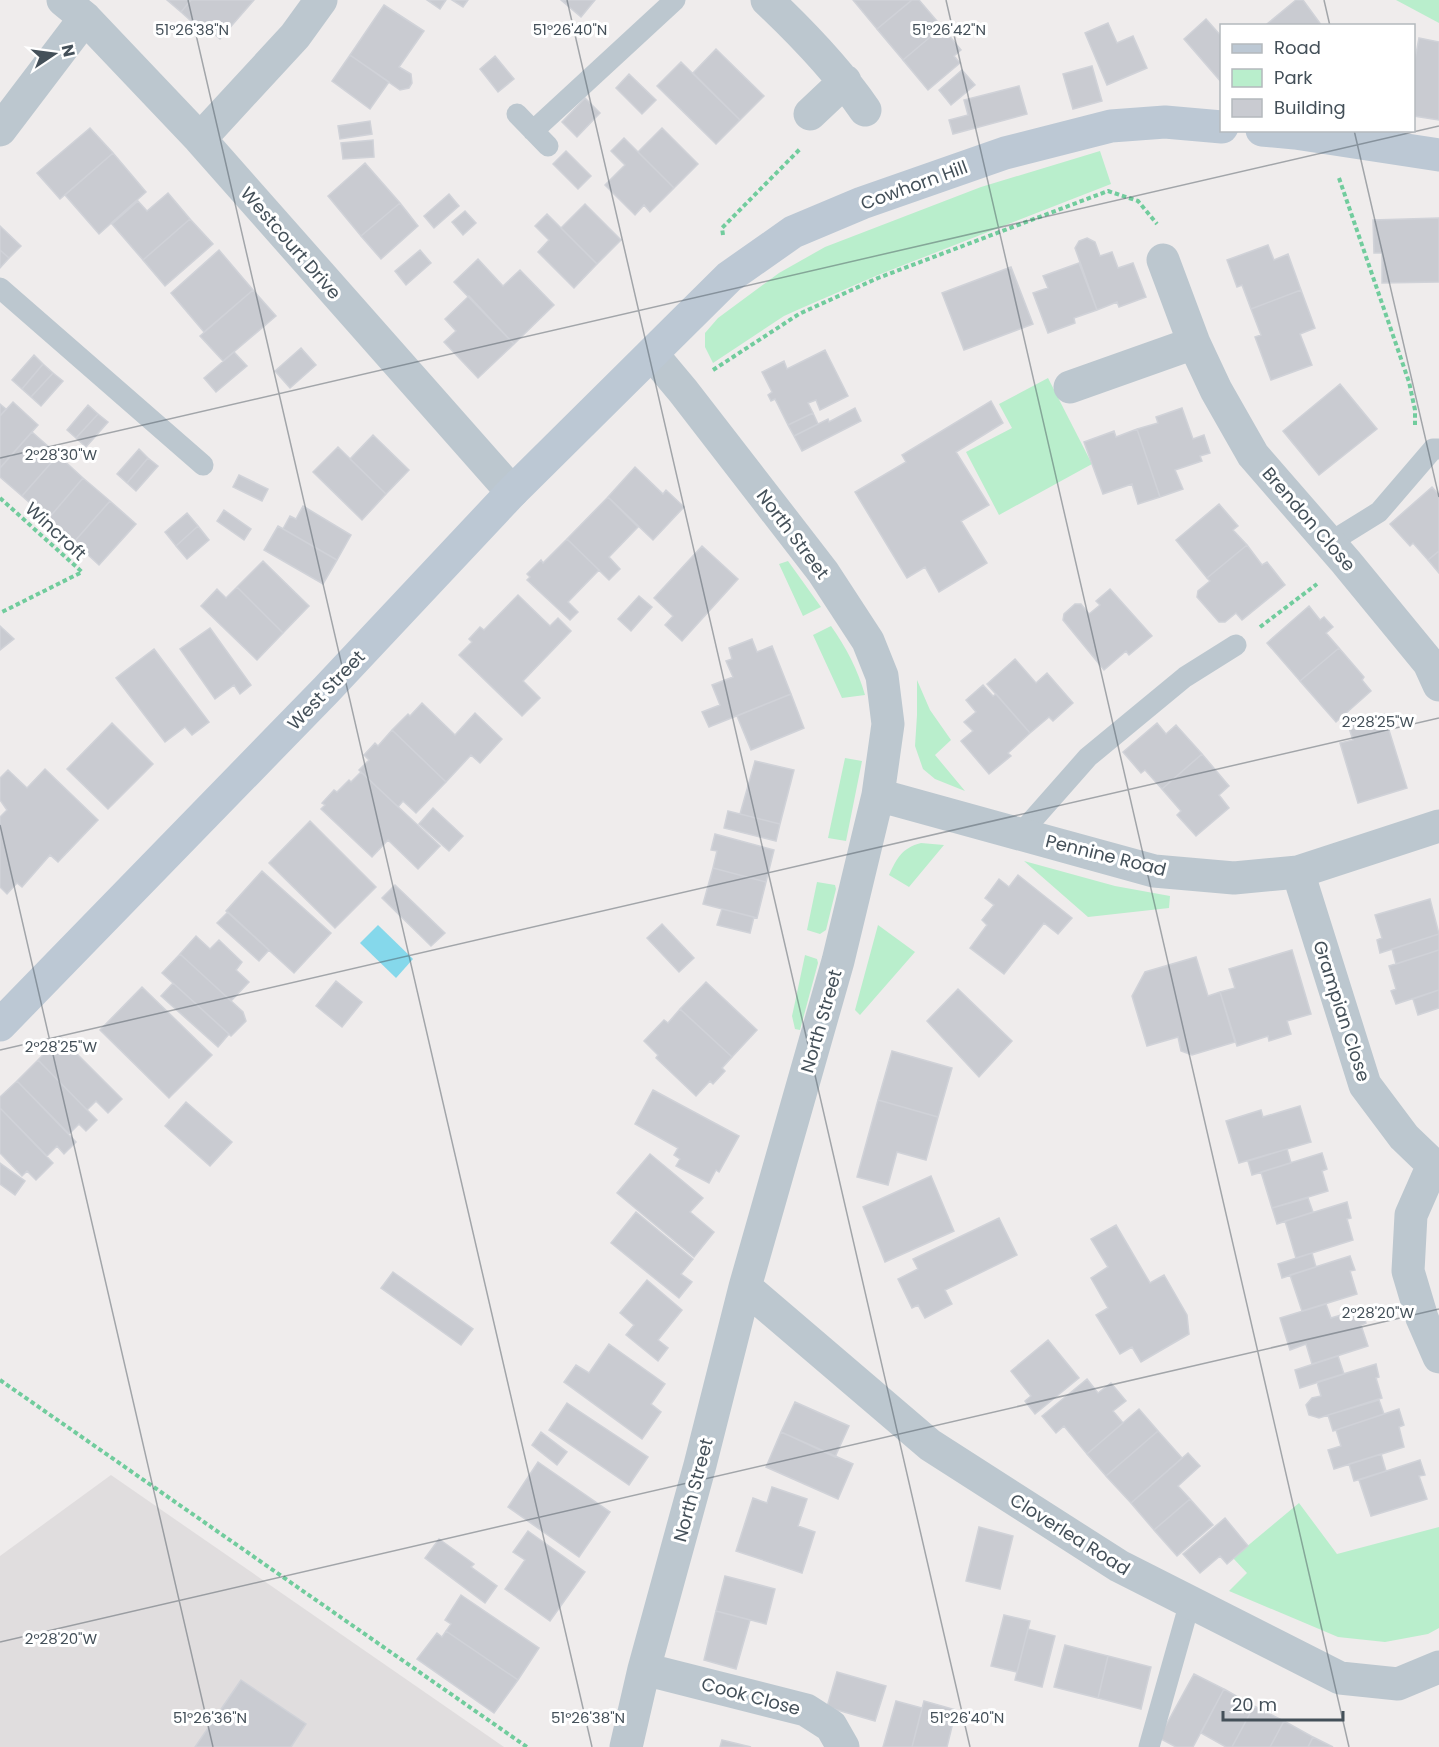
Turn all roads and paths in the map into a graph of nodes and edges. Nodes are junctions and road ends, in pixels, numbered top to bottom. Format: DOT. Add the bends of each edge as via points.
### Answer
graph roads {
  1 [pos="321,0"];
  2 [pos="675,0"];
  3 [pos="767,0"];
  4 [pos="74,9"];
  5 [pos="845,81"];
  6 [pos="815,109"];
  7 [pos="865,110"];
  8 [pos="517,114"];
  9 [pos="1220,127"];
  10 [pos="0,130"];
  11 [pos="1278,132"];
  12 [pos="1324,138"];
  13 [pos="200,139"];
  14 [pos="1439,155"];
  15 [pos="1162,260"];
  16 [pos="729,278"];
  17 [pos="0,288"];
  18 [pos="1194,343"];
  19 [pos="652,354"];
  20 [pos="1070,387"];
  21 [pos="683,391"];
  22 [pos="1439,449"];
  23 [pos="203,465"];
  24 [pos="1414,472"];
  25 [pos="512,492"];
  26 [pos="0,498"];
  27 [pos="1338,553"];
  28 [pos="0,614"];
  29 [pos="1236,645"];
  30 [pos="1439,685"];
  31 [pos="878,795"];
  32 [pos="1439,826"];
  33 [pos="1021,833"];
  34 [pos="1298,872"];
  35 [pos="0,1025"];
  36 [pos="1436,1165"];
  37 [pos="745,1287"];
  38 [pos="1439,1357"];
  39 [pos="0,1380"];
  40 [pos="1190,1602"];
  41 [pos="1438,1667"];
  42 [pos="644,1669"];
  43 [pos="527,1747"];
  44 [pos="626,1747"];
  45 [pos="843,1747"];
  46 [pos="1149,1747"];
  1 -- 13 [label="street" via="295,36"];
  2 -- 8 [label="lane" via="541,139"];
  3 -- 5 [label="street"];
  4 -- 10 [label="street"];
  4 -- 13 [label="street, Westcourt Drive"];
  5 -- 6 [label="street"];
  5 -- 7 [label="street"];
  6 -- 16 [label="path" via="818,130 722,228"];
  9 -- 16 [label="street, Cowhorn Hill" via="1165,122 1111,126 1005,153 862,203 793,232"];
  11 -- 12 [label="street"];
  12 -- 14 [label="street"];
  12 -- 24 [label="path" via="1410,382 1415,410"];
  13 -- 25 [label="street, Westcourt Drive"];
  15 -- 18 [label="street, Brendon Close"];
  15 -- 21 [label="path" via="1159,226 1138,201 1108,191 878,278 799,314"];
  16 -- 19 [label="street, Cowhorn Hill"];
  17 -- 23 [label="lane"];
  18 -- 20 [label="street"];
  18 -- 27 [label="street, Brendon Close" via="1253,455"];
  19 -- 21 [label="street, North Street"];
  19 -- 25 [label="street, West Street"];
  21 -- 31 [label="street, North Street" via="823,572 868,641 882,676 888,724"];
  22 -- 24 [label="lane" via="1433,449"];
  24 -- 27 [label="lane"];
  25 -- 35 [label="street, West Street" via="326,690"];
  26 -- 28 [label="path, Wincroft" via="82,572"];
  27 -- 29 [label="path"];
  27 -- 30 [label="street, Brendon Close" via="1429,663"];
  29 -- 33 [label="lane" via="1185,677 1088,757"];
  31 -- 33 [label="street, Pennine Road"];
  31 -- 37 [label="street, North Street" via="838,961"];
  32 -- 34 [label="street, Pennine Road"];
  33 -- 34 [label="street, Pennine Road" via="1154,871 1233,878"];
  34 -- 36 [label="street, Grampian Close" via="1365,1085 1404,1137"];
  36 -- 38 [label="street, Grampian Close" via="1411,1215 1408,1271"];
  37 -- 40 [label="street, Cloverlea Road" via="930,1445 1119,1566"];
  37 -- 42 [label="street, North Street"];
  39 -- 43 [label="path"];
  40 -- 41 [label="street, Cloverlea Road" via="1340,1677 1398,1684"];
  40 -- 46 [label="lane"];
  42 -- 44 [label="street, North Street"];
  42 -- 45 [label="street, Cook Close" via="806,1710 831,1726"];
}
